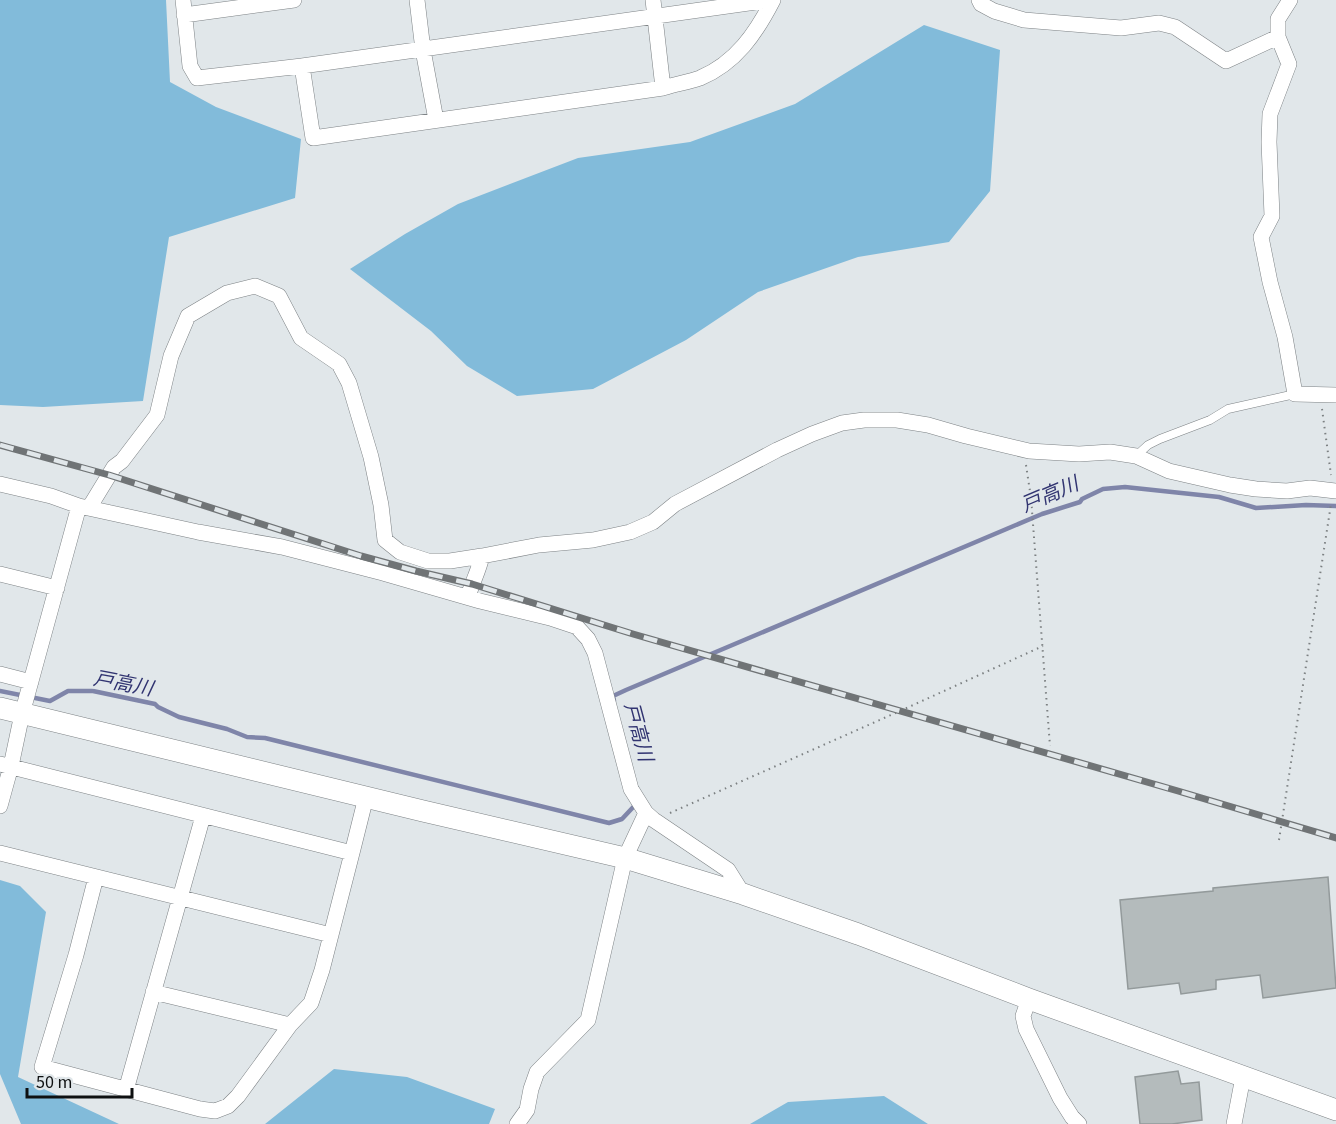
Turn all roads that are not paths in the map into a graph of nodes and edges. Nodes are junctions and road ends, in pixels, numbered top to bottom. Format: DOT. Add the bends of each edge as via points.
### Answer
graph roads {
  1 [pos="294,0"];
  2 [pos="417,0"];
  3 [pos="653,0"];
  4 [pos="772,0"];
  5 [pos="979,0"];
  6 [pos="1290,0"];
  7 [pos="184,7"];
  8 [pos="655,17"];
  9 [pos="1278,37"];
  10 [pos="423,50"];
  11 [pos="302,66"];
  12 [pos="663,88"];
  13 [pos="436,120"];
  14 [pos="1295,394"];
  15 [pos="1336,395"];
  16 [pos="1136,456"];
  17 [pos="0,484"];
  18 [pos="1334,490"];
  19 [pos="84,507"];
  20 [pos="482,556"];
  21 [pos="0,574"];
  22 [pos="57,588"];
  23 [pos="468,597"];
  24 [pos="0,674"];
  25 [pos="31,682"];
  26 [pos="0,708"];
  27 [pos="22,714"];
  28 [pos="5,765"];
  29 [pos="366,797"];
  30 [pos="0,806"];
  31 [pos="203,816"];
  32 [pos="650,816"];
  33 [pos="0,853"];
  34 [pos="352,853"];
  35 [pos="625,858"];
  36 [pos="96,877"];
  37 [pos="743,894"];
  38 [pos="180,898"];
  39 [pos="331,935"];
  40 [pos="153,992"];
  41 [pos="1029,999"];
  42 [pos="290,1025"];
  43 [pos="1243,1077"];
  44 [pos="126,1090"];
  45 [pos="1336,1110"];
  46 [pos="1230,1123"];
  47 [pos="518,1124"];
  48 [pos="1079,1124"];
  1 -- 7 [label="street"];
  2 -- 10 [label="street"];
  3 -- 8 [label="street"];
  4 -- 8 [label="street"];
  4 -- 12 [label="street" via="746,44 719,69 699,79"];
  5 -- 9 [label="street" via="994,11 1024,20 1120,28 1158,23 1175,27 1226,61"];
  6 -- 9 [label="street" via="1278,19"];
  7 -- 11 [label="street" via="190,66 197,78"];
  8 -- 10 [label="street"];
  8 -- 12 [label="street"];
  9 -- 14 [label="street" via="1289,64 1270,114 1272,216 1261,237"];
  10 -- 11 [label="street"];
  10 -- 13 [label="street"];
  11 -- 13 [label="street" via="313,138"];
  12 -- 13 [label="street"];
  14 -- 15 [label="street"];
  14 -- 16 [label="lane" via="1228,409 1148,445"];
  16 -- 18 [label="street" via="1169,471 1230,485 1287,491"];
  16 -- 20 [label="street" via="1029,451 897,420 842,423 777,450 630,532"];
  17 -- 19 [label="street"];
  19 -- 20 [label="street" via="157,415 171,356 188,316 227,293 255,286 279,296 301,338 339,364 349,383 371,457 385,540 400,552 428,561"];
  19 -- 22 [label="street"];
  19 -- 23 [label="street" via="282,547"];
  20 -- 23 [label="street"];
  21 -- 22 [label="street"];
  22 -- 25 [label="street"];
  23 -- 32 [label="street" via="577,627 588,639 631,789"];
  24 -- 25 [label="street"];
  25 -- 27 [label="street"];
  26 -- 27 [label="street"];
  27 -- 28 [label="street"];
  27 -- 29 [label="street"];
  28 -- 30 [label="street"];
  28 -- 31 [label="street"];
  29 -- 34 [label="street"];
  29 -- 35 [label="street"];
  31 -- 34 [label="street"];
  31 -- 38 [label="street"];
  32 -- 35 [label="street"];
  32 -- 37 [label="street" via="728,870"];
  33 -- 36 [label="street"];
  34 -- 39 [label="street"];
  35 -- 37 [label="street"];
  35 -- 47 [label="street" via="588,1020 537,1072"];
  36 -- 38 [label="street"];
  36 -- 44 [label="street" via="42,1067"];
  37 -- 41 [label="street"];
  38 -- 39 [label="street"];
  38 -- 40 [label="street"];
  39 -- 42 [label="street" via="312,1003"];
  40 -- 42 [label="street"];
  40 -- 44 [label="street"];
  41 -- 43 [label="street"];
  41 -- 48 [label="street" via="1023,1016 1026,1029 1060,1098"];
  42 -- 44 [label="street" via="228,1106 215,1111 200,1109"];
  43 -- 45 [label="street"];
  43 -- 46 [label="street"];
}
